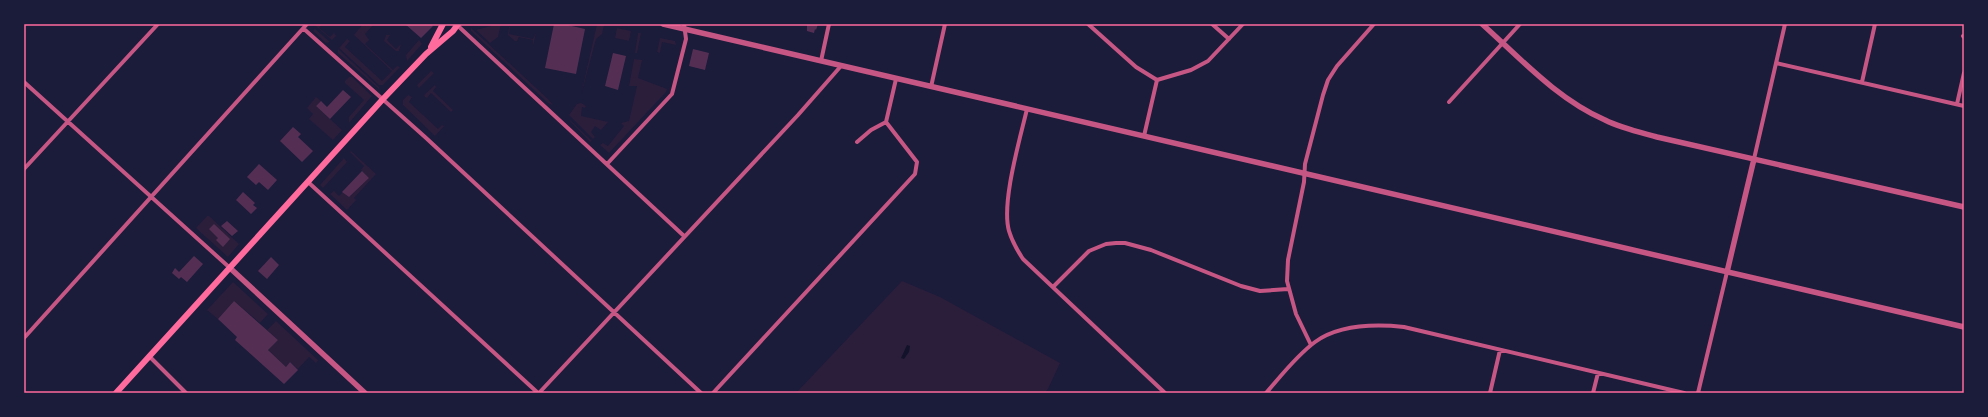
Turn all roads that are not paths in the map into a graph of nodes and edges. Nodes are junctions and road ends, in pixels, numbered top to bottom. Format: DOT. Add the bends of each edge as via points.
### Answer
graph roads {
  1 [pos="158,24"];
  2 [pos="307,24"];
  3 [pos="443,24"];
  4 [pos="662,24"];
  5 [pos="829,24"];
  6 [pos="945,24"];
  7 [pos="1088,24"];
  8 [pos="1212,24"];
  9 [pos="1243,24"];
  10 [pos="1374,24"];
  11 [pos="1482,24"];
  12 [pos="1520,24"];
  13 [pos="1785,24"];
  14 [pos="1875,24"];
  15 [pos="457,25"];
  16 [pos="684,27"];
  17 [pos="304,29"];
  18 [pos="1229,39"];
  19 [pos="1502,42"];
  20 [pos="426,54"];
  21 [pos="821,61"];
  22 [pos="1776,63"];
  23 [pos="841,66"];
  24 [pos="1964,73"];
  25 [pos="896,79"];
  26 [pos="1157,80"];
  27 [pos="24,82"];
  28 [pos="1862,82"];
  29 [pos="931,87"];
  30 [pos="383,99"];
  31 [pos="1449,102"];
  32 [pos="1957,104"];
  33 [pos="1964,106"];
  34 [pos="1027,109"];
  35 [pos="68,121"];
  36 [pos="886,122"];
  37 [pos="1144,136"];
  38 [pos="857,142"];
  39 [pos="1754,159"];
  40 [pos="607,164"];
  41 [pos="24,169"];
  42 [pos="1304,174"];
  43 [pos="308,182"];
  44 [pos="151,198"];
  45 [pos="1964,208"];
  46 [pos="684,236"];
  47 [pos="230,268"];
  48 [pos="1728,272"];
  49 [pos="1053,287"];
  50 [pos="1288,289"];
  51 [pos="614,312"];
  52 [pos="1964,327"];
  53 [pos="24,338"];
  54 [pos="1311,345"];
  55 [pos="1500,350"];
  56 [pos="149,356"];
  57 [pos="1598,373"];
  58 [pos="116,393"];
  59 [pos="186,393"];
  60 [pos="365,393"];
  61 [pos="538,393"];
  62 [pos="701,393"];
  63 [pos="713,393"];
  64 [pos="1165,393"];
  65 [pos="1266,393"];
  66 [pos="1490,393"];
  67 [pos="1593,393"];
  68 [pos="1684,393"];
  69 [pos="1698,393"];
  1 -- 35 [label="street"];
  2 -- 17 [label="street"];
  3 -- 20 [label="main road"];
  4 -- 16 [label="street"];
  5 -- 21 [label="street"];
  6 -- 29 [label="street"];
  7 -- 26 [label="street" via="1136,67"];
  8 -- 18 [label="street"];
  9 -- 18 [label="street"];
  10 -- 42 [label="street" via="1328,80 1322,95"];
  11 -- 19 [label="street"];
  12 -- 19 [label="street"];
  13 -- 22 [label="street"];
  14 -- 28 [label="street"];
  15 -- 20 [label="main road" via="450,35"];
  15 -- 40 [label="street"];
  16 -- 21 [label="street"];
  16 -- 40 [label="street" via="686,39 672,94"];
  17 -- 30 [label="street"];
  17 -- 44 [label="street"];
  18 -- 26 [label="street" via="1214,56 1200,66"];
  19 -- 31 [label="street"];
  19 -- 39 [label="street" via="1547,83 1572,102 1604,120 1650,135"];
  20 -- 30 [label="main road"];
  21 -- 23 [label="street"];
  22 -- 28 [label="street"];
  22 -- 39 [label="street"];
  23 -- 25 [label="street"];
  23 -- 46 [label="street"];
  24 -- 32 [label="street"];
  25 -- 29 [label="street"];
  25 -- 36 [label="street"];
  26 -- 37 [label="street"];
  27 -- 35 [label="street"];
  28 -- 32 [label="street"];
  29 -- 34 [label="street"];
  30 -- 43 [label="main road"];
  30 -- 51 [label="street"];
  32 -- 33 [label="street"];
  34 -- 37 [label="street"];
  34 -- 49 [label="street" via="1006,208 1008,226 1013,243 1024,259"];
  35 -- 41 [label="street"];
  35 -- 44 [label="street"];
  36 -- 38 [label="street"];
  36 -- 63 [label="street" via="915,158 915,174"];
  37 -- 42 [label="street"];
  39 -- 45 [label="street"];
  39 -- 48 [label="street"];
  40 -- 46 [label="street"];
  42 -- 48 [label="street"];
  42 -- 50 [label="street" via="1287,265"];
  43 -- 47 [label="main road"];
  43 -- 61 [label="street"];
  44 -- 47 [label="street"];
  44 -- 53 [label="street"];
  46 -- 51 [label="street"];
  47 -- 56 [label="main road"];
  47 -- 60 [label="street"];
  48 -- 52 [label="street"];
  48 -- 69 [label="street"];
  49 -- 50 [label="street" via="1089,251 1116,243 1151,250 1241,286 1260,291"];
  49 -- 64 [label="street"];
  50 -- 54 [label="street" via="1296,314"];
  51 -- 61 [label="street"];
  51 -- 62 [label="street"];
  54 -- 55 [label="street" via="1335,332 1377,325 1404,327"];
  54 -- 65 [label="street"];
  55 -- 57 [label="street"];
  55 -- 66 [label="street"];
  56 -- 58 [label="main road"];
  56 -- 59 [label="street"];
  57 -- 67 [label="street"];
  57 -- 68 [label="street"];
}
